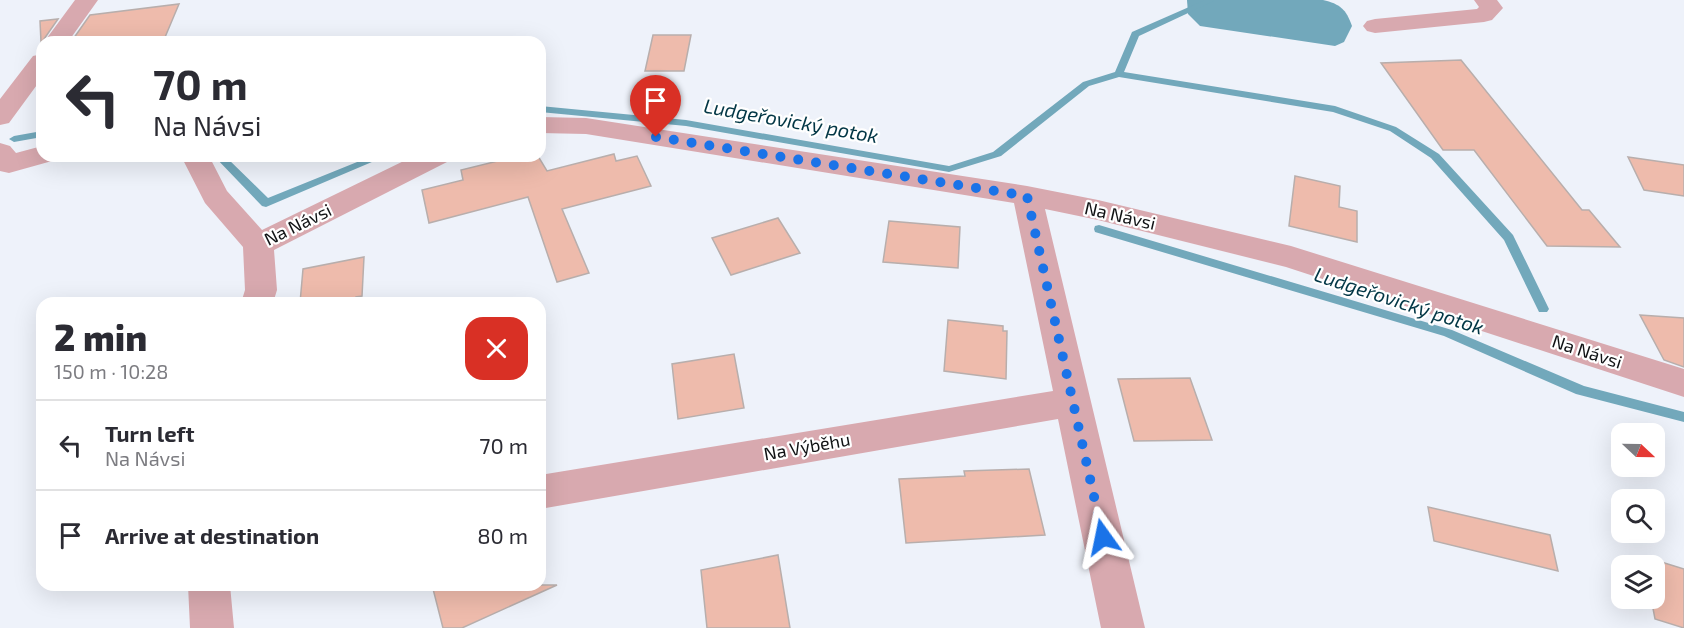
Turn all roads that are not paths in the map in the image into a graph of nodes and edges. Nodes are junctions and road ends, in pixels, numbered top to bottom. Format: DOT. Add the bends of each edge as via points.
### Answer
graph roads {
  1 [pos="87,0"];
  2 [pos="1485,0"];
  3 [pos="1375,26"];
  4 [pos="60,36"];
  5 [pos="36,69"];
  6 [pos="0,117"];
  7 [pos="546,125"];
  8 [pos="0,152"];
  9 [pos="36,157"];
  10 [pos="198,162"];
  11 [pos="425,162"];
  12 [pos="1027,196"];
  13 [pos="258,245"];
  14 [pos="259,297"];
  15 [pos="1684,383"];
  16 [pos="1074,402"];
  17 [pos="546,491"];
  18 [pos="209,591"];
  19 [pos="212,628"];
  20 [pos="1123,628"];
  1 -- 4 [label="street"];
  2 -- 3 [label="street" via="1491,8 1484,15"];
  5 -- 6 [label="street"];
  7 -- 12 [label="street, Na Návsi" via="586,126"];
  8 -- 9 [label="street" via="9,164"];
  10 -- 13 [label="street, Na Návsi" via="215,196"];
  11 -- 13 [label="street, Na Návsi"];
  12 -- 15 [label="street, Na Návsi" via="1291,257"];
  12 -- 16 [label="street"];
  13 -- 14 [label="street"];
  16 -- 17 [label="street, Na Výběhu"];
  16 -- 20 [label="street"];
  18 -- 19 [label="street"];
}
